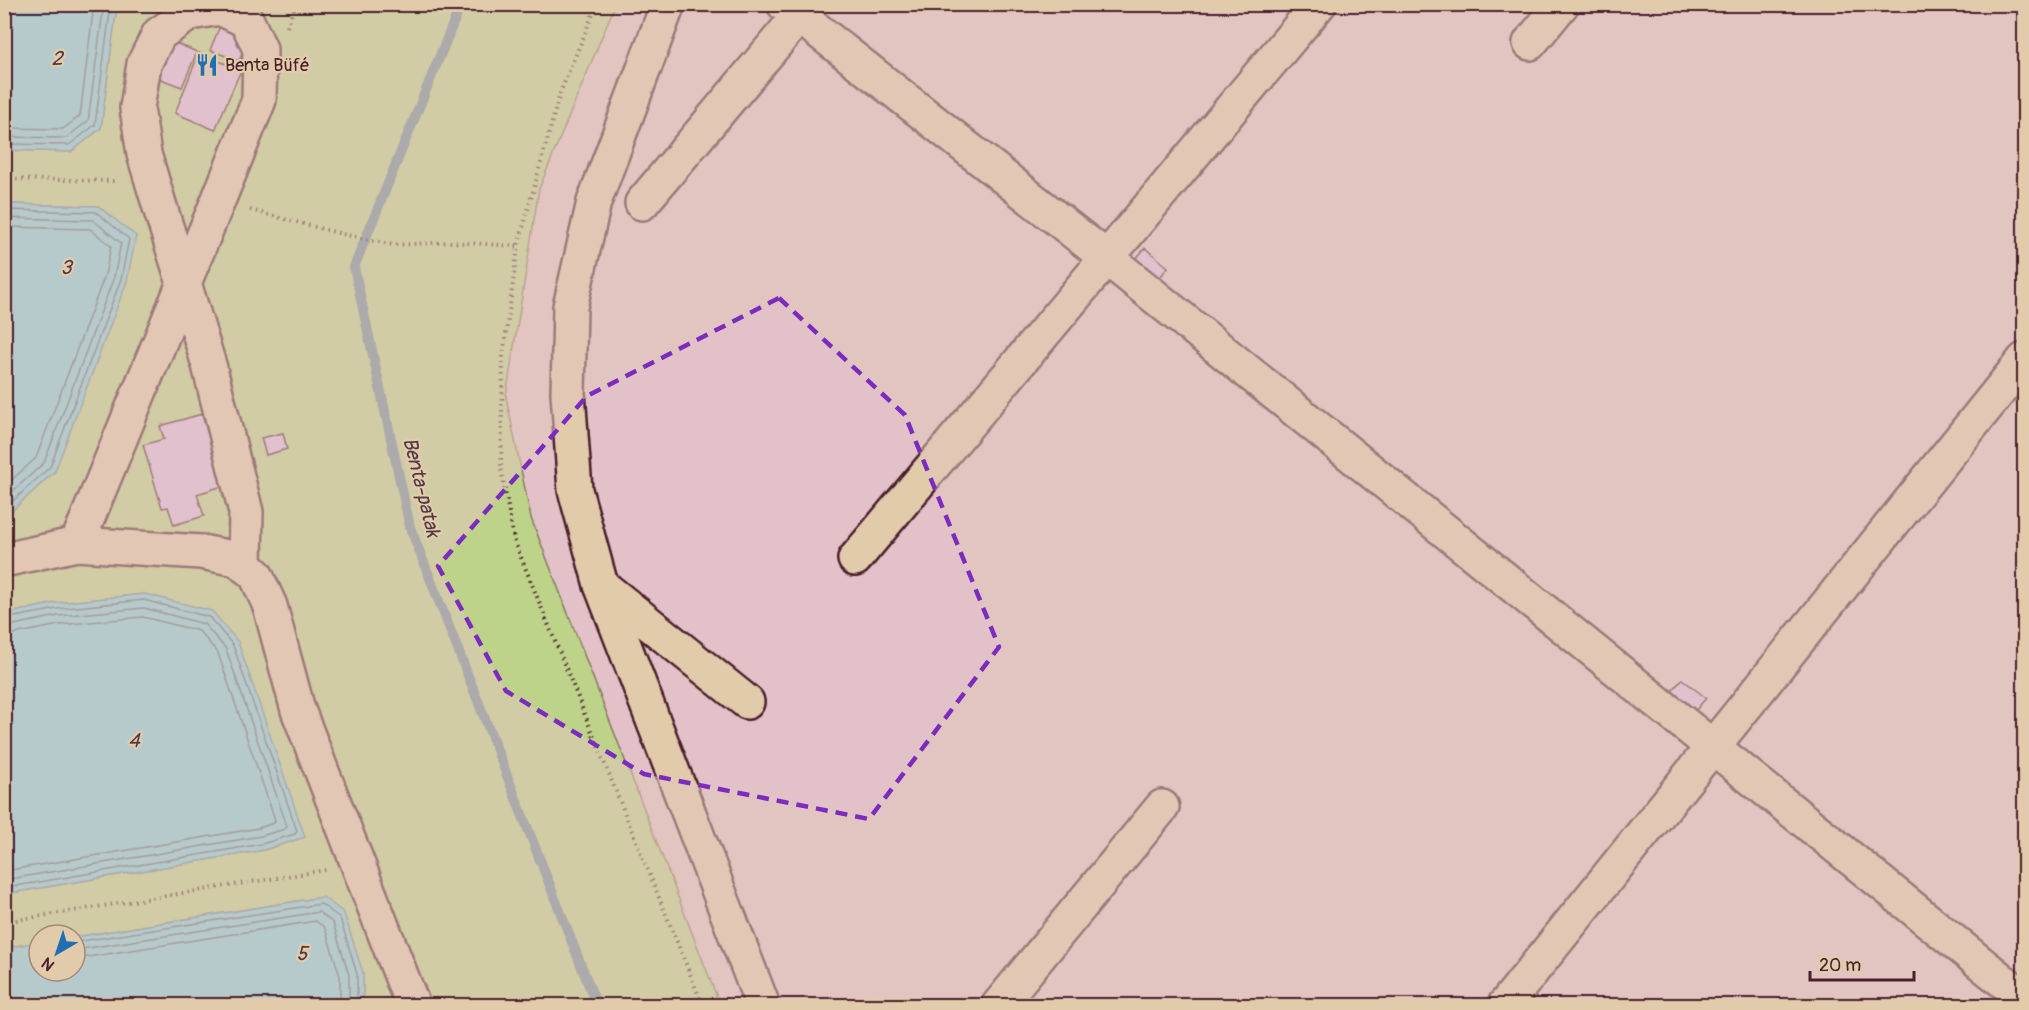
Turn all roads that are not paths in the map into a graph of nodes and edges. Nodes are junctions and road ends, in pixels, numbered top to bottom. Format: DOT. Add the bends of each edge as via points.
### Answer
graph roads {
  1 [pos="668,4"];
  2 [pos="1319,4"];
  3 [pos="1562,4"];
  4 [pos="791,11"];
  5 [pos="1530,43"];
  6 [pos="642,203"];
  7 [pos="1107,258"];
  8 [pos="184,283"];
  9 [pos="2025,360"];
  10 [pos="77,544"];
  11 [pos="855,559"];
  12 [pos="4,560"];
  13 [pos="245,566"];
  14 [pos="601,585"];
  15 [pos="747,702"];
  16 [pos="1712,746"];
  17 [pos="1162,807"];
  18 [pos="759,995"];
  19 [pos="2025,998"];
  20 [pos="412,1004"];
  21 [pos="780,1005"];
  22 [pos="998,1005"];
  23 [pos="1504,1005"];
  1 -- 14 [label="lane" via="594,202 570,307 568,393 575,490"];
  2 -- 7 [label="lane"];
  3 -- 5 [label="lane"];
  4 -- 6 [label="lane"];
  4 -- 7 [label="lane"];
  7 -- 11 [label="lane"];
  7 -- 16 [label="lane"];
  8 -- 8 [label="lane" via="259,100 260,49 247,21 220,8 190,13 159,34 144,64 137,108 144,154"];
  8 -- 10 [label="lane"];
  8 -- 13 [label="lane" via="246,512"];
  9 -- 16 [label="lane"];
  10 -- 12 [label="lane"];
  10 -- 13 [label="lane" via="201,552 237,559"];
  13 -- 20 [label="lane" via="256,575 270,606 298,710"];
  14 -- 15 [label="lane"];
  14 -- 18 [label="lane"];
  16 -- 19 [label="lane"];
  16 -- 23 [label="lane"];
  17 -- 22 [label="lane"];
  18 -- 21 [label="lane"];
}
